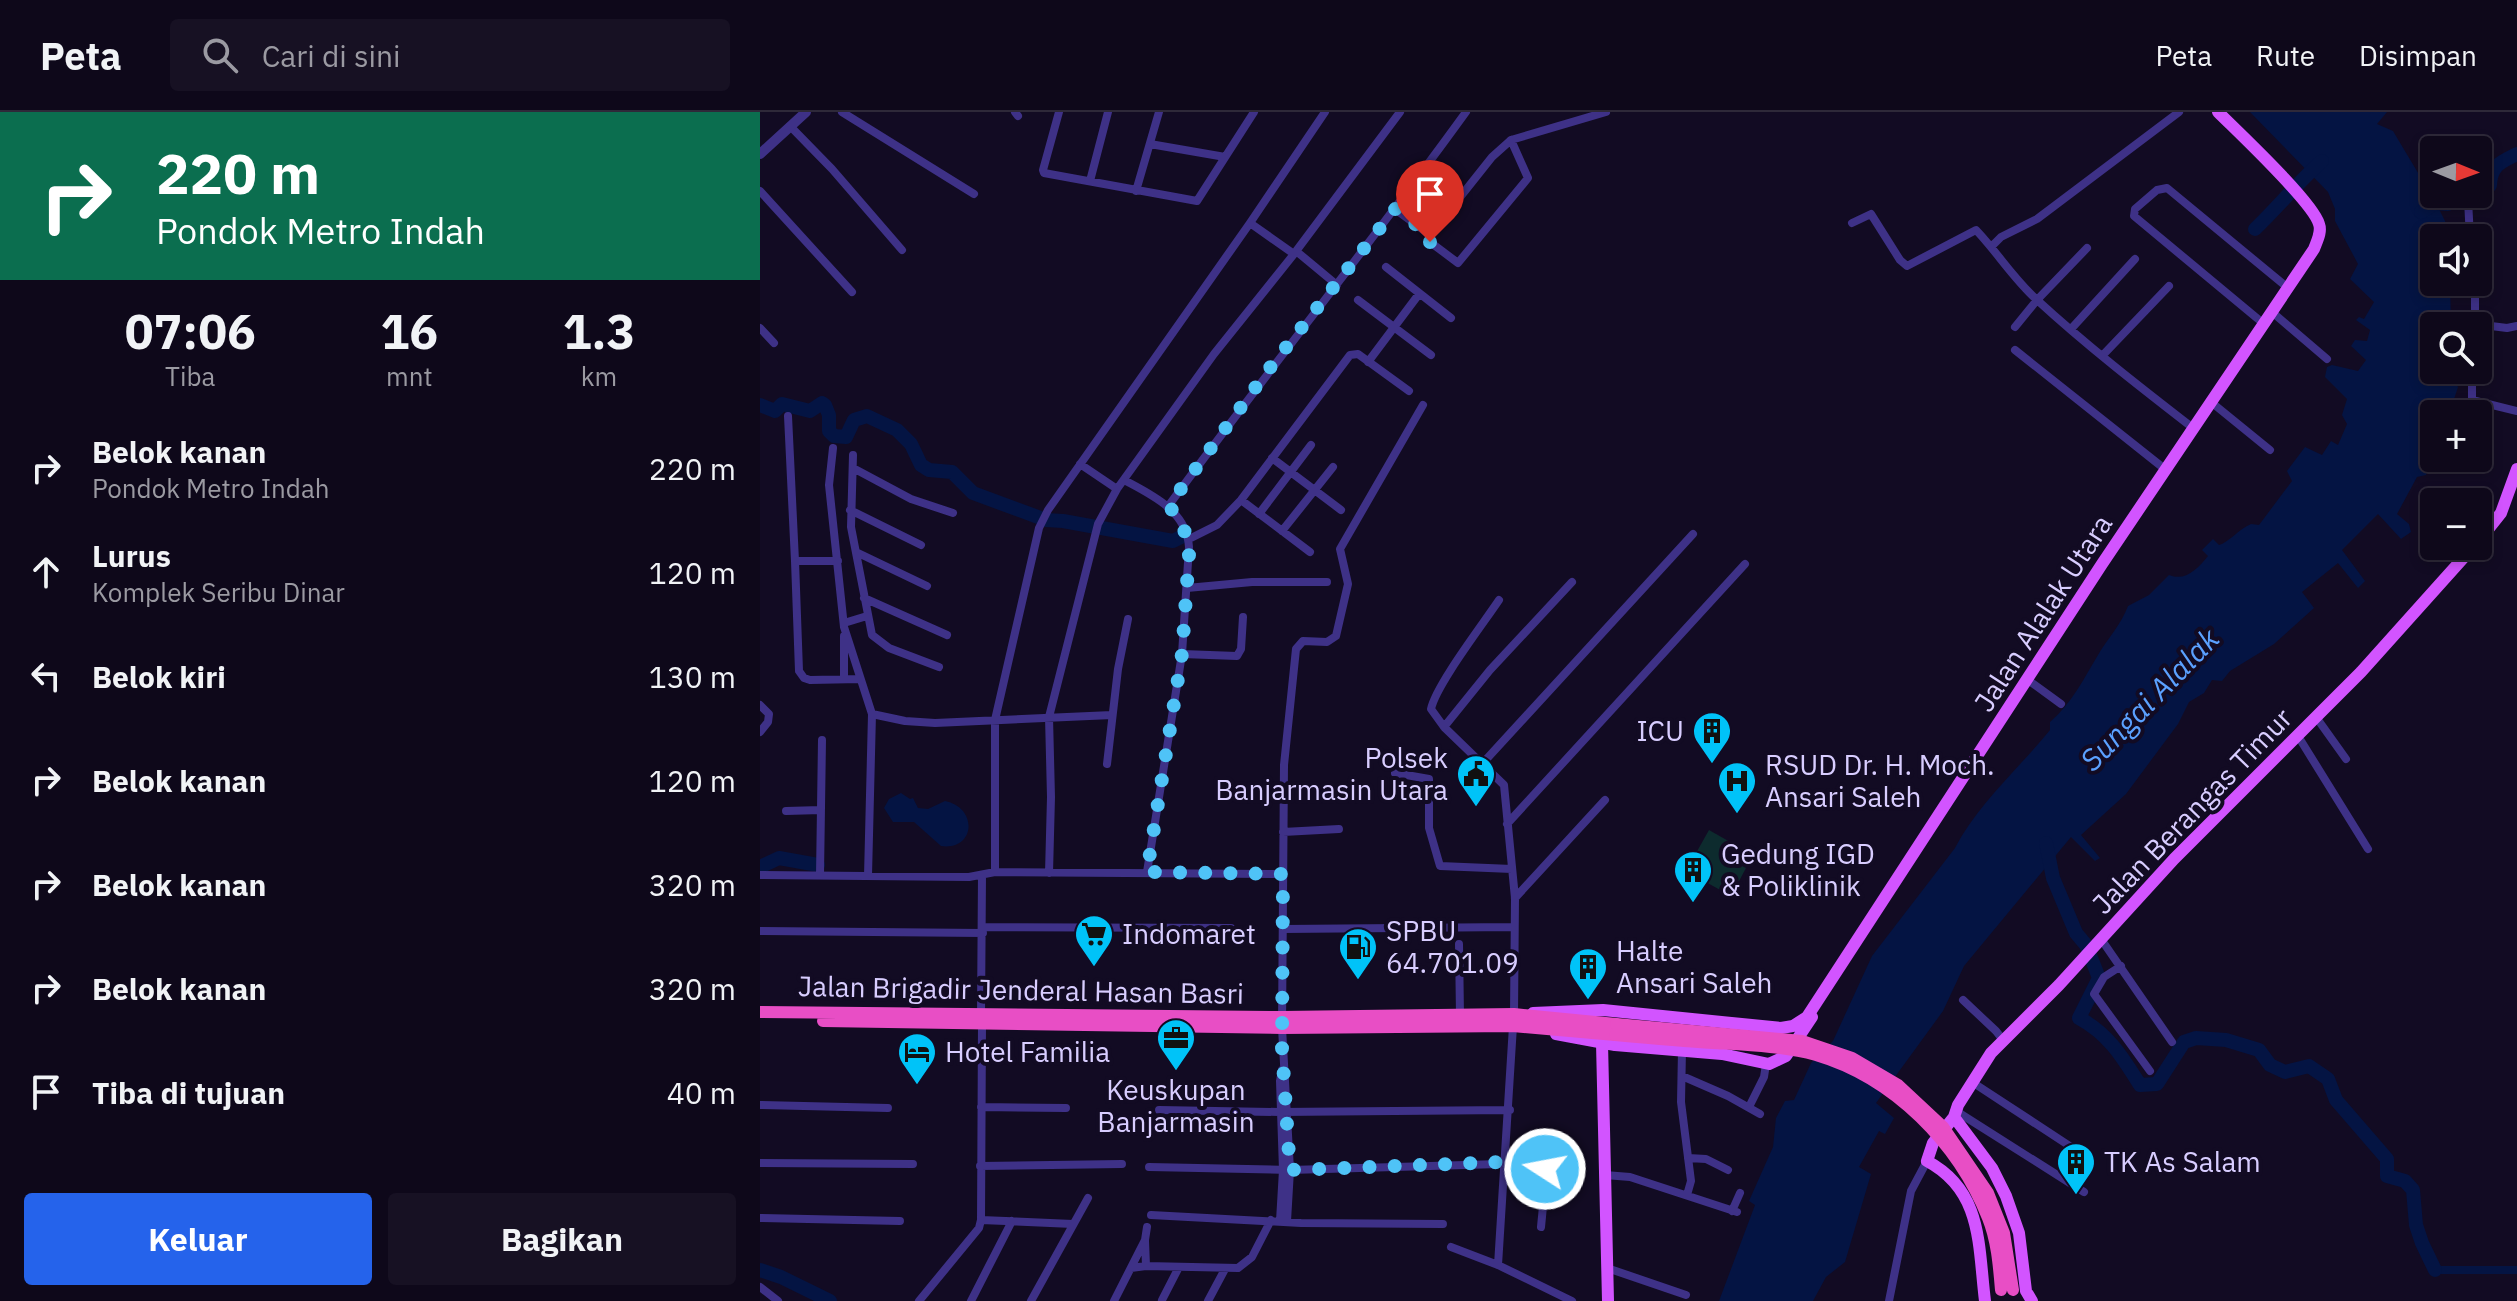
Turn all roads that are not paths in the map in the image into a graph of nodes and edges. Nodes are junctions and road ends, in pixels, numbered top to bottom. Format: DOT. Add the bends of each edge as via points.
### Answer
graph roads {
  1 [pos="806,112"];
  2 [pos="842,112"];
  3 [pos="1059,112"];
  4 [pos="1108,112"];
  5 [pos="1159,112"];
  6 [pos="1251,112"];
  7 [pos="1325,112"];
  8 [pos="1400,112"];
  9 [pos="1466,112"];
  10 [pos="1606,112"];
  11 [pos="2179,112"];
  12 [pos="2218,112"];
  13 [pos="790,126"];
  14 [pos="1511,140"];
  15 [pos="1150,144"];
  16 [pos="760,154"];
  17 [pos="1225,157"];
  18 [pos="1090,181"];
  19 [pos="760,191"];
  20 [pos="1136,191"];
  21 [pos="974,194"];
  22 [pos="1395,209"];
  23 [pos="1250,223"];
  24 [pos="1852,223"];
  25 [pos="1430,235"];
  26 [pos="1991,247"];
  27 [pos="2087,248"];
  28 [pos="902,250"];
  29 [pos="1295,252"];
  30 [pos="2135,259"];
  31 [pos="1386,267"];
  32 [pos="1337,285"];
  33 [pos="2169,286"];
  34 [pos="2288,288"];
  35 [pos="852,292"];
  36 [pos="1419,294"];
  37 [pos="1358,300"];
  38 [pos="2037,300"];
  39 [pos="2272,312"];
  40 [pos="1451,318"];
  41 [pos="2264,324"];
  42 [pos="2517,326"];
  43 [pos="2015,327"];
  44 [pos="2492,327"];
  45 [pos="760,328"];
  46 [pos="1393,328"];
  47 [pos="2071,329"];
  48 [pos="774,343"];
  49 [pos="2015,350"];
  50 [pos="1431,355"];
  51 [pos="2102,356"];
  52 [pos="2327,359"];
  53 [pos="1368,362"];
  54 [pos="2472,384"];
  55 [pos="1409,391"];
  56 [pos="2211,402"];
  57 [pos="1423,405"];
  58 [pos="2517,411"];
  59 [pos="788,416"];
  60 [pos="2193,428"];
  61 [pos="1311,445"];
  62 [pos="833,448"];
  63 [pos="2270,450"];
  64 [pos="853,455"];
  65 [pos="1272,458"];
  66 [pos="1080,464"];
  67 [pos="1333,467"];
  68 [pos="853,468"];
  69 [pos="2517,469"];
  70 [pos="2166,470"];
  71 [pos="1291,472"];
  72 [pos="1124,480"];
  73 [pos="1117,489"];
  74 [pos="1315,490"];
  75 [pos="1241,500"];
  76 [pos="1169,505"];
  77 [pos="850,510"];
  78 [pos="1341,510"];
  79 [pos="953,513"];
  80 [pos="1259,514"];
  81 [pos="2492,524"];
  82 [pos="1282,531"];
  83 [pos="1693,534"];
  84 [pos="1188,537"];
  85 [pos="921,545"];
  86 [pos="856,552"];
  87 [pos="1310,552"];
  88 [pos="2462,560"];
  89 [pos="795,561"];
  90 [pos="838,561"];
  91 [pos="1745,564"];
  92 [pos="1327,582"];
  93 [pos="1572,582"];
  94 [pos="927,586"];
  95 [pos="1187,588"];
  96 [pos="864,598"];
  97 [pos="1499,600"];
  98 [pos="867,616"];
  99 [pos="1243,617"];
  100 [pos="1128,619"];
  101 [pos="844,625"];
  102 [pos="947,635"];
  103 [pos="1182,654"];
  104 [pos="939,667"];
  105 [pos="844,679"];
  106 [pos="860,679"];
  107 [pos="2028,680"];
  108 [pos="2061,704"];
  109 [pos="760,705"];
  110 [pos="872,714"];
  111 [pos="1112,715"];
  112 [pos="1049,717"];
  113 [pos="2316,717"];
  114 [pos="995,720"];
  115 [pos="1444,727"];
  116 [pos="760,732"];
  117 [pos="2298,736"];
  118 [pos="822,740"];
  119 [pos="2346,759"];
  120 [pos="1107,764"];
  121 [pos="1482,764"];
  122 [pos="1395,773"];
  123 [pos="1462,777"];
  124 [pos="1605,800"];
  125 [pos="821,810"];
  126 [pos="786,811"];
  127 [pos="1507,824"];
  128 [pos="1339,829"];
  129 [pos="1283,832"];
  130 [pos="2368,849"];
  131 [pos="1512,869"];
  132 [pos="995,872"];
  133 [pos="1147,872"];
  134 [pos="1049,873"];
  135 [pos="1283,874"];
  136 [pos="760,875"];
  137 [pos="820,875"];
  138 [pos="982,875"];
  139 [pos="868,876"];
  140 [pos="1515,898"];
  141 [pos="1514,927"];
  142 [pos="1231,928"];
  143 [pos="1283,929"];
  144 [pos="983,930"];
  145 [pos="760,931"];
  146 [pos="1459,944"];
  147 [pos="2096,944"];
  148 [pos="2121,966"];
  149 [pos="1963,1000"];
  150 [pos="760,1012"];
  151 [pos="1460,1016"];
  152 [pos="822,1017"];
  153 [pos="982,1019"];
  154 [pos="760,1020"];
  155 [pos="1517,1020"];
  156 [pos="1282,1022"];
  157 [pos="1799,1029"];
  158 [pos="2003,1040"];
  159 [pos="2172,1042"];
  160 [pos="1602,1043"];
  161 [pos="1682,1050"];
  162 [pos="1766,1064"];
  163 [pos="2150,1071"];
  164 [pos="1682,1076"];
  165 [pos="1972,1082"];
  166 [pos="760,1105"];
  167 [pos="981,1107"];
  168 [pos="1749,1107"];
  169 [pos="888,1108"];
  170 [pos="1066,1108"];
  171 [pos="1159,1110"];
  172 [pos="1510,1110"];
  173 [pos="1283,1112"];
  174 [pos="1760,1114"];
  175 [pos="1955,1114"];
  176 [pos="1688,1158"];
  177 [pos="2091,1160"];
  178 [pos="1927,1161"];
  179 [pos="1503,1162"];
  180 [pos="760,1163"];
  181 [pos="913,1164"];
  182 [pos="1122,1164"];
  183 [pos="980,1166"];
  184 [pos="1149,1167"];
  185 [pos="1286,1170"];
  186 [pos="1728,1170"];
  187 [pos="1605,1175"];
  188 [pos="2084,1192"];
  189 [pos="1740,1193"];
  190 [pos="1687,1195"];
  191 [pos="1088,1198"];
  192 [pos="1151,1215"];
  193 [pos="760,1218"];
  194 [pos="981,1220"];
  195 [pos="900,1221"];
  196 [pos="1012,1221"];
  197 [pos="1279,1221"];
  198 [pos="1073,1224"];
  199 [pos="1443,1224"];
  200 [pos="1147,1227"];
  201 [pos="1541,1227"];
  202 [pos="1145,1240"];
  203 [pos="1451,1247"];
  204 [pos="1498,1265"];
  205 [pos="1146,1266"];
  206 [pos="1179,1267"];
  207 [pos="1131,1268"];
  208 [pos="1607,1268"];
  209 [pos="1225,1269"];
  210 [pos="760,1287"];
  211 [pos="1686,1295"];
  212 [pos="2008,1295"];
  213 [pos="1162,1300"];
  214 [pos="778,1301"];
  215 [pos="919,1301"];
  216 [pos="971,1301"];
  217 [pos="1031,1301"];
  218 [pos="1114,1301"];
  219 [pos="1208,1301"];
  220 [pos="1572,1301"];
  221 [pos="1608,1301"];
  222 [pos="1889,1301"];
  223 [pos="1985,1301"];
  224 [pos="2032,1301"];
  1 -- 13 [label="street"];
  2 -- 21 [label="street"];
  3 -- 18 [label="street" via="1043,172"];
  4 -- 18 [label="street"];
  5 -- 15 [label="street"];
  6 -- 17 [label="street"];
  7 -- 23 [label="street"];
  8 -- 29 [label="street"];
  9 -- 22 [label="street"];
  10 -- 14 [label="street"];
  11 -- 26 [label="street" via="2037,219"];
  12 -- 34 [label="main road, Jalan Alalak Utara" via="2293,190 2320,228 2314,249"];
  13 -- 16 [label="street"];
  13 -- 28 [label="street"];
  14 -- 25 [label="street"];
  14 -- 25 [label="street" via="1528,178 1459,262 1430,242"];
  15 -- 17 [label="street"];
  15 -- 20 [label="street"];
  17 -- 20 [label="street" via="1199,200"];
  18 -- 20 [label="street"];
  19 -- 35 [label="street"];
  22 -- 25 [label="street"];
  22 -- 32 [label="street"];
  23 -- 29 [label="street"];
  23 -- 66 [label="street"];
  24 -- 26 [label="street" via="1871,214 1907,266 1971,230"];
  26 -- 38 [label="street"];
  27 -- 38 [label="street"];
  29 -- 32 [label="street"];
  29 -- 72 [label="street"];
  30 -- 47 [label="street"];
  31 -- 36 [label="street"];
  32 -- 76 [label="street"];
  33 -- 51 [label="street"];
  34 -- 39 [label="main road, Jalan Alalak Utara"];
  34 -- 41 [label="street" via="2167,188 2135,209 2134,216"];
  36 -- 40 [label="street"];
  36 -- 46 [label="street"];
  37 -- 46 [label="street"];
  38 -- 43 [label="street"];
  38 -- 47 [label="street"];
  39 -- 41 [label="main road, Jalan Alalak Utara"];
  39 -- 52 [label="street"];
  41 -- 56 [label="main road, Jalan Alalak Utara"];
  42 -- 44 [label="street"];
  45 -- 48 [label="street"];
  46 -- 50 [label="street"];
  46 -- 53 [label="street"];
  47 -- 51 [label="street"];
  49 -- 70 [label="street"];
  51 -- 60 [label="street"];
  53 -- 55 [label="street"];
  53 -- 65 [label="street" via="1358,354 1349,356"];
  54 -- 58 [label="street" via="2472,400"];
  56 -- 60 [label="main road, Jalan Alalak Utara"];
  56 -- 63 [label="street"];
  57 -- 129 [label="street" via="1340,549 1348,584 1336,636 1327,642 1301,641 1296,649"];
  59 -- 89 [label="street"];
  60 -- 70 [label="main road, Jalan Alalak Utara"];
  61 -- 71 [label="street"];
  62 -- 90 [label="street" via="829,485"];
  64 -- 68 [label="street"];
  65 -- 71 [label="street"];
  65 -- 75 [label="street"];
  66 -- 73 [label="street"];
  66 -- 114 [label="street" via="1039,528"];
  67 -- 74 [label="street"];
  68 -- 77 [label="street"];
  68 -- 79 [label="street" via="911,499"];
  69 -- 81 [label="main road, Jalan Berangas Timur"];
  70 -- 107 [label="main road, Jalan Alalak Utara"];
  71 -- 74 [label="street"];
  71 -- 80 [label="street"];
  72 -- 73 [label="street"];
  72 -- 76 [label="street"];
  73 -- 112 [label="street" via="1097,527"];
  74 -- 78 [label="street"];
  74 -- 82 [label="street"];
  75 -- 80 [label="street"];
  75 -- 84 [label="street" via="1221,522"];
  76 -- 84 [label="street"];
  77 -- 85 [label="street"];
  77 -- 86 [label="street"];
  80 -- 82 [label="street"];
  82 -- 87 [label="street"];
  83 -- 121 [label="street"];
  84 -- 95 [label="street"];
  86 -- 94 [label="street"];
  86 -- 96 [label="street"];
  88 -- 113 [label="main road, Jalan Berangas Timur"];
  89 -- 90 [label="street"];
  89 -- 105 [label="street" via="799,671 806,679"];
  90 -- 101 [label="street"];
  91 -- 127 [label="street"];
  92 -- 95 [label="street"];
  93 -- 115 [label="street"];
  95 -- 103 [label="street"];
  96 -- 98 [label="street"];
  96 -- 102 [label="street"];
  97 -- 115 [label="street" via="1432,704"];
  98 -- 101 [label="street"];
  98 -- 104 [label="street" via="880,643"];
  99 -- 103 [label="street" via="1237,656"];
  100 -- 111 [label="street"];
  101 -- 105 [label="street"];
  101 -- 106 [label="street"];
  103 -- 133 [label="street"];
  105 -- 106 [label="street"];
  106 -- 110 [label="street"];
  107 -- 108 [label="street"];
  107 -- 157 [label="main road, Jalan Alalak Utara"];
  109 -- 116 [label="street" via="769,717"];
  110 -- 114 [label="street" via="935,723"];
  110 -- 139 [label="street"];
  111 -- 112 [label="street"];
  111 -- 120 [label="street"];
  112 -- 114 [label="street"];
  112 -- 134 [label="street"];
  113 -- 117 [label="main road, Jalan Berangas Timur"];
  113 -- 119 [label="street"];
  114 -- 132 [label="street"];
  115 -- 121 [label="street"];
  117 -- 130 [label="street"];
  117 -- 147 [label="main road, Jalan Berangas Timur"];
  118 -- 125 [label="street"];
  121 -- 123 [label="street"];
  121 -- 127 [label="street" via="1504,785"];
  122 -- 131 [label="street" via="1429,779 1429,828 1440,866"];
  124 -- 140 [label="street"];
  125 -- 126 [label="street"];
  125 -- 137 [label="street"];
  127 -- 131 [label="street"];
  128 -- 129 [label="street"];
  129 -- 135 [label="street"];
  131 -- 140 [label="street"];
  132 -- 134 [label="street"];
  132 -- 138 [label="street"];
  133 -- 134 [label="street"];
  133 -- 135 [label="street"];
  135 -- 143 [label="street"];
  136 -- 137 [label="street"];
  137 -- 139 [label="street"];
  138 -- 139 [label="street"];
  138 -- 144 [label="street"];
  140 -- 141 [label="street"];
  141 -- 143 [label="street"];
  141 -- 155 [label="street"];
  142 -- 144 [label="street"];
  143 -- 156 [label="street"];
  144 -- 145 [label="street"];
  144 -- 153 [label="street"];
  146 -- 151 [label="street"];
  147 -- 148 [label="street"];
  147 -- 158 [label="main road, Jalan Berangas Timur"];
  148 -- 159 [label="street"];
  148 -- 163 [label="street" via="2104,977 2094,994"];
  149 -- 158 [label="street"];
  150 -- 152 [label="highway, Jalan Brigadir Jenderal Hasan Basri"];
  151 -- 155 [label="highway, Jalan Brigadir Jenderal Hasan Basri"];
  151 -- 156 [label="highway, Jalan Brigadir Jenderal Hasan Basri"];
  152 -- 153 [label="highway, Jalan Brigadir Jenderal Hasan Basri"];
  152 -- 154 [label="highway, Jalan Brigadir Jenderal Hasan Basri"];
  153 -- 156 [label="highway, Jalan Brigadir Jenderal Hasan Basri"];
  153 -- 167 [label="street"];
  155 -- 156 [label="highway, Jalan Brigadir Jenderal Hasan Basri"];
  155 -- 157 [label="main road" via="1603,1010"];
  155 -- 160 [label="main road"];
  155 -- 172 [label="street"];
  155 -- 212 [label="highway, Jalan Brigadir Jenderal Hasan Basri, bridge" via="1802,1041 1852,1058 1930,1112 1978,1176 2004,1233"];
  156 -- 173 [label="street"];
  157 -- 162 [label="main road, Jalan Alalak Utara" via="1786,1056"];
  158 -- 165 [label="main road, Jalan Berangas Timur"];
  160 -- 161 [label="main road"];
  160 -- 187 [label="main road"];
  161 -- 162 [label="main road"];
  161 -- 164 [label="street"];
  162 -- 168 [label="street"];
  164 -- 168 [label="street"];
  164 -- 176 [label="street"];
  165 -- 175 [label="main road, Jalan Berangas Timur"];
  165 -- 177 [label="street"];
  166 -- 169 [label="street"];
  167 -- 170 [label="street"];
  167 -- 183 [label="street"];
  168 -- 174 [label="street"];
  171 -- 173 [label="street"];
  172 -- 173 [label="street"];
  172 -- 179 [label="street"];
  173 -- 185 [label="street"];
  175 -- 178 [label="main road, Jalan Berangas Timur" via="1933,1143"];
  175 -- 188 [label="street"];
  175 -- 224 [label="main road" via="2006,1196"];
  176 -- 186 [label="street" via="1706,1159"];
  176 -- 190 [label="street"];
  178 -- 222 [label="street" via="1911,1191"];
  178 -- 223 [label="main road" via="1958,1184 1970,1204"];
  179 -- 185 [label="street"];
  179 -- 201 [label="street" via="1545,1167"];
  179 -- 204 [label="street"];
  180 -- 181 [label="street"];
  182 -- 183 [label="street"];
  183 -- 194 [label="street"];
  184 -- 185 [label="street"];
  185 -- 197 [label="street"];
  187 -- 190 [label="street"];
  187 -- 208 [label="main road"];
  189 -- 190 [label="street" via="1735,1211"];
  191 -- 198 [label="street"];
  192 -- 197 [label="street"];
  193 -- 195 [label="street"];
  194 -- 196 [label="street"];
  194 -- 215 [label="street"];
  196 -- 198 [label="street"];
  196 -- 216 [label="street"];
  197 -- 199 [label="street"];
  197 -- 209 [label="street" via="1252,1257 1238,1268"];
  198 -- 217 [label="street"];
  200 -- 202 [label="street"];
  202 -- 205 [label="street"];
  202 -- 207 [label="street"];
  203 -- 204 [label="street"];
  204 -- 220 [label="street"];
  205 -- 206 [label="street"];
  205 -- 207 [label="street"];
  206 -- 209 [label="street"];
  206 -- 213 [label="street"];
  207 -- 218 [label="street"];
  208 -- 211 [label="street"];
  208 -- 221 [label="main road"];
  209 -- 219 [label="street"];
  210 -- 214 [label="street"];
}
